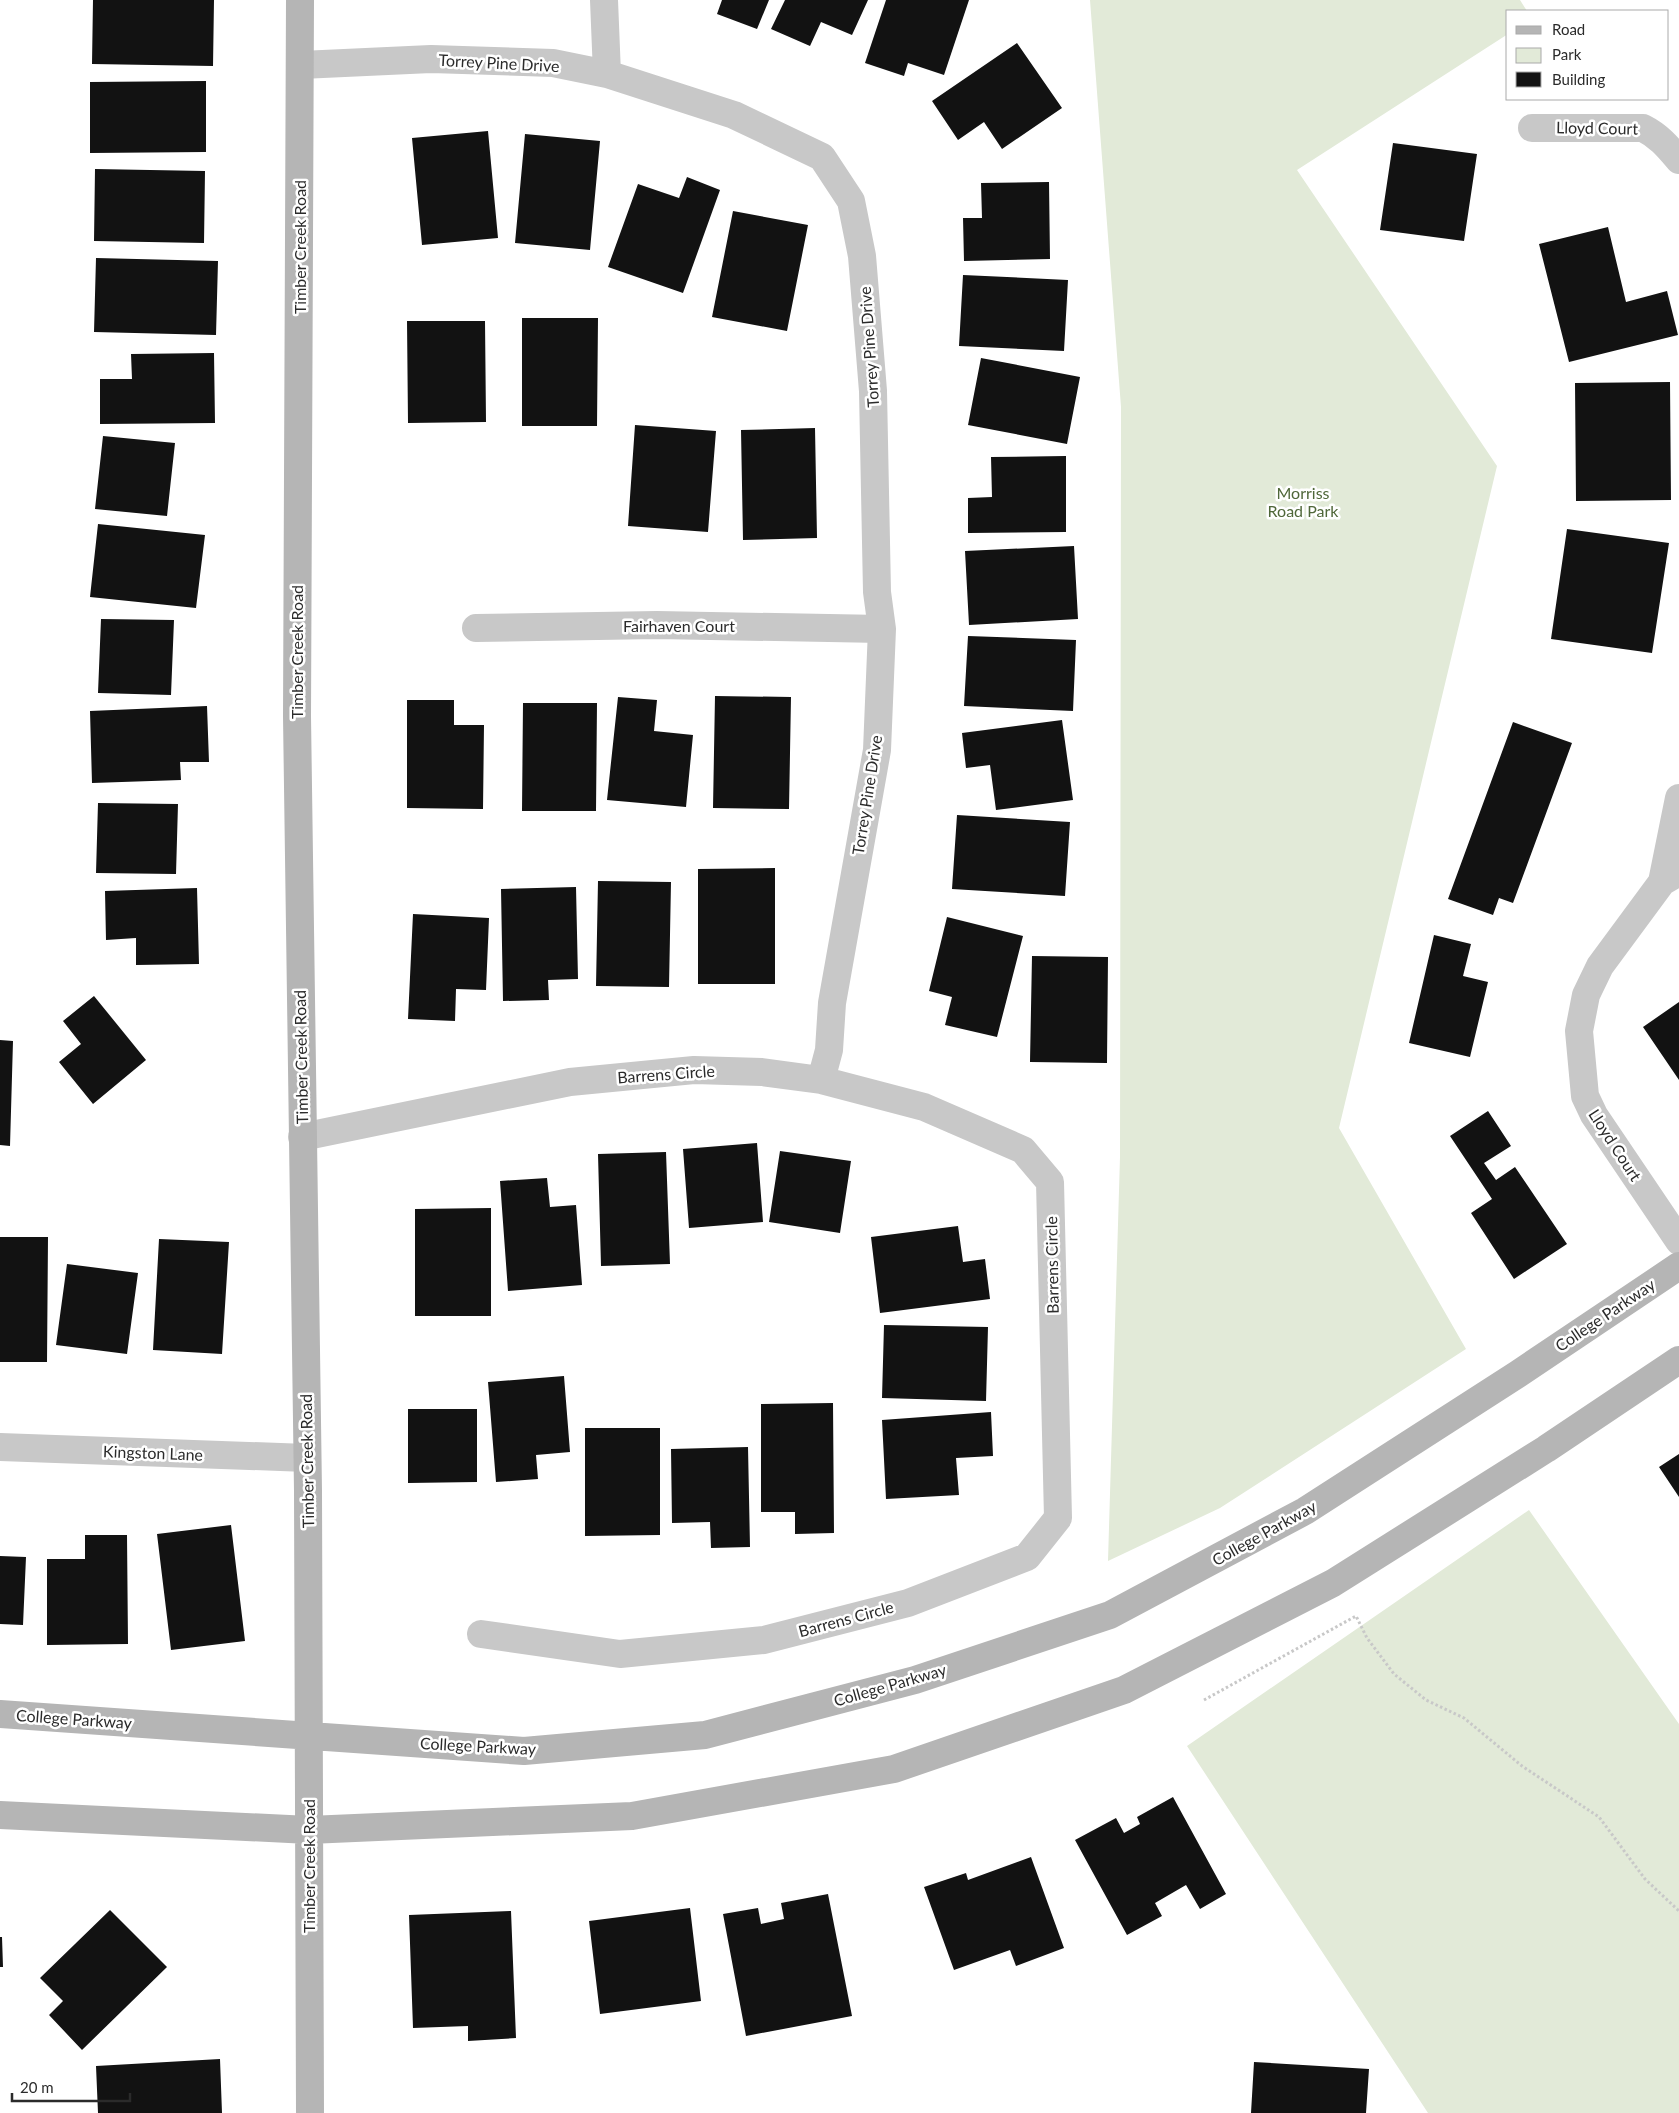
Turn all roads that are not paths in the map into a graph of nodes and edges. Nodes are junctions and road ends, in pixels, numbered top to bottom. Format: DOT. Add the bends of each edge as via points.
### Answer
graph roads {
  1 [pos="300,0"];
  2 [pos="604,0"];
  3 [pos="301,65"];
  4 [pos="607,74"];
  5 [pos="1532,128"];
  6 [pos="1679,160"];
  7 [pos="476,628"];
  8 [pos="882,629"];
  9 [pos="1679,798"];
  10 [pos="1671,877"];
  11 [pos="821,1080"];
  12 [pos="302,1137"];
  13 [pos="1679,1241"];
  14 [pos="1679,1266"];
  15 [pos="1679,1360"];
  16 [pos="0,1447"];
  17 [pos="306,1458"];
  18 [pos="481,1634"];
  19 [pos="0,1714"];
  20 [pos="309,1735"];
  21 [pos="0,1815"];
  22 [pos="310,1830"];
  23 [pos="310,2113"];
  1 -- 3 [label="main road, Timber Creek Road"];
  2 -- 4 [label="street"];
  3 -- 4 [label="street, Torrey Pine Drive" via="440,59 553,63"];
  3 -- 12 [label="main road, Timber Creek Road" via="297,716"];
  4 -- 8 [label="street, Torrey Pine Drive" via="734,115 822,157 851,201 862,256 873,390 877,592"];
  5 -- 6 [label="street, Lloyd Court" via="1643,128 1664,141"];
  7 -- 8 [label="street, Fairhaven Court" via="657,625"];
  8 -- 11 [label="street, Torrey Pine Drive" via="877,750"];
  9 -- 10 [label="street, Lloyd Court"];
  10 -- 13 [label="street, Lloyd Court" via="1600,966 1586,995 1579,1032 1585,1096 1594,1115"];
  11 -- 12 [label="street, Barrens Circle" via="762,1072 694,1070 570,1082"];
  11 -- 18 [label="street, Barrens Circle" via="924,1108 1023,1150 1050,1182 1058,1518 1027,1557 908,1603 764,1640 620,1654"];
  12 -- 17 [label="main road, Timber Creek Road"];
  14 -- 20 [label="main road, College Parkway" via="1306,1511 1110,1615 915,1680 704,1735 524,1751"];
  15 -- 22 [label="main road" via="1546,1449 1333,1583 1124,1690 1010,1730 894,1769 632,1816"];
  16 -- 17 [label="street, Kingston Lane"];
  17 -- 20 [label="main road, Timber Creek Road"];
  19 -- 20 [label="main road, College Parkway"];
  20 -- 22 [label="main road, Timber Creek Road"];
  21 -- 22 [label="main road"];
  22 -- 23 [label="main road, Timber Creek Road"];
}
